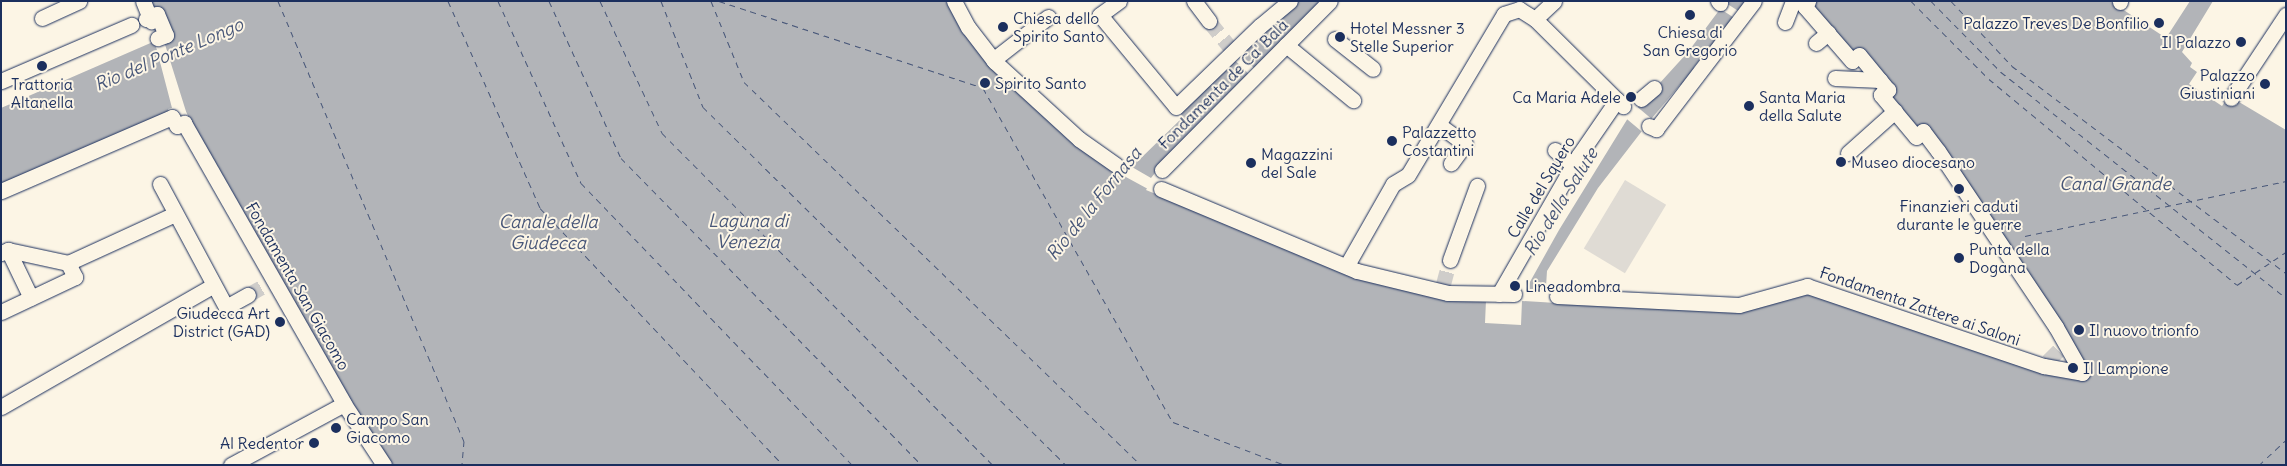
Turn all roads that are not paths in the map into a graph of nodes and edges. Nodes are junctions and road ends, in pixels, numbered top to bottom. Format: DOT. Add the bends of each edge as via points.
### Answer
graph roads {
  1 [pos="80,1"];
  2 [pos="143,1"];
  3 [pos="954,1"];
  4 [pos="1119,1"];
  5 [pos="1194,1"];
  6 [pos="1290,1"];
  7 [pos="1330,1"];
  8 [pos="1554,1"];
  9 [pos="1754,1"];
  10 [pos="1793,1"];
  11 [pos="1808,1"];
  12 [pos="1513,7"];
  13 [pos="2286,15"];
  14 [pos="42,18"];
  15 [pos="1048,18"];
  16 [pos="1535,19"];
  17 [pos="1209,21"];
  18 [pos="1784,22"];
  19 [pos="131,25"];
  20 [pos="1828,33"];
  21 [pos="158,38"];
  22 [pos="1335,39"];
  23 [pos="1816,43"];
  24 [pos="1286,45"];
  25 [pos="993,60"];
  26 [pos="1373,69"];
  27 [pos="1835,78"];
  28 [pos="1880,80"];
  29 [pos="1,81"];
  30 [pos="1654,88"];
  31 [pos="2231,98"];
  32 [pos="1353,100"];
  33 [pos="1629,104"];
  34 [pos="1895,111"];
  35 [pos="1439,125"];
  36 [pos="1649,126"];
  37 [pos="1555,150"];
  38 [pos="1848,153"];
  39 [pos="1451,163"];
  40 [pos="1116,165"];
  41 [pos="1573,165"];
  42 [pos="1162,170"];
  43 [pos="160,184"];
  44 [pos="1477,186"];
  45 [pos="1161,189"];
  46 [pos="1,190"];
  47 [pos="175,214"];
  48 [pos="5,251"];
  49 [pos="1450,260"];
  50 [pos="68,263"];
  51 [pos="1347,266"];
  52 [pos="214,285"];
  53 [pos="248,295"];
  54 [pos="1557,296"];
  55 [pos="32,298"];
  56 [pos="1,312"];
  57 [pos="344,404"];
  58 [pos="1,407"];
  59 [pos="231,465"];
  60 [pos="384,465"];
  1 -- 14 [label="street"];
  2 -- 21 [label="street" via="149,19 157,14 166,35"];
  3 -- 25 [label="street"];
  4 -- 6 [label="street" via="1100,15 1176,107"];
  5 -- 17 [label="street"];
  7 -- 24 [label="street, Fondamenta de Ca' Balà"];
  8 -- 16 [label="street"];
  9 -- 36 [label="street" via="1656,130"];
  10 -- 18 [label="street"];
  11 -- 20 [label="street" via="1805,7"];
  12 -- 16 [label="street"];
  12 -- 35 [label="street"];
  13 -- 31 [label="street"];
  15 -- 25 [label="street"];
  16 -- 33 [label="street"];
  19 -- 29 [label="street"];
  20 -- 23 [label="street"];
  20 -- 28 [label="street" via="1852,61 1859,55"];
  22 -- 26 [label="street"];
  24 -- 32 [label="street"];
  24 -- 42 [label="street, Fondamenta de Ca' Balà"];
  25 -- 40 [label="street" via="1079,139"];
  27 -- 28 [label="street"];
  28 -- 34 [label="street" via="1888,90 1882,96"];
  30 -- 33 [label="street, Calle del Squero"];
  33 -- 41 [label="street, Calle del Squero"];
  34 -- 38 [label="street"];
  34 -- 54 [label="street, Fondamenta Zattere ai Saloni" via="1916,137 1923,131 1938,151 2058,359 1807,286 1739,306"];
  35 -- 39 [label="street" via="1465,144"];
  35 -- 51 [label="street" via="1408,175 1393,184"];
  37 -- 41 [label="street"];
  41 -- 51 [label="street, Calle del Squero" via="1507,294 1442,288"];
  43 -- 47 [label="street"];
  44 -- 49 [label="street"];
  45 -- 51 [label="street"];
  46 -- 57 [label="street, Fondamenta San Giacomo" via="178,116"];
  47 -- 50 [label="street"];
  47 -- 52 [label="street"];
  48 -- 50 [label="street"];
  48 -- 55 [label="street"];
  50 -- 55 [label="street" via="75,277"];
  52 -- 53 [label="street" via="226,307"];
  52 -- 58 [label="street"];
  55 -- 56 [label="street"];
  57 -- 59 [label="street"];
  57 -- 60 [label="street, Fondamenta San Giacomo"];
}
